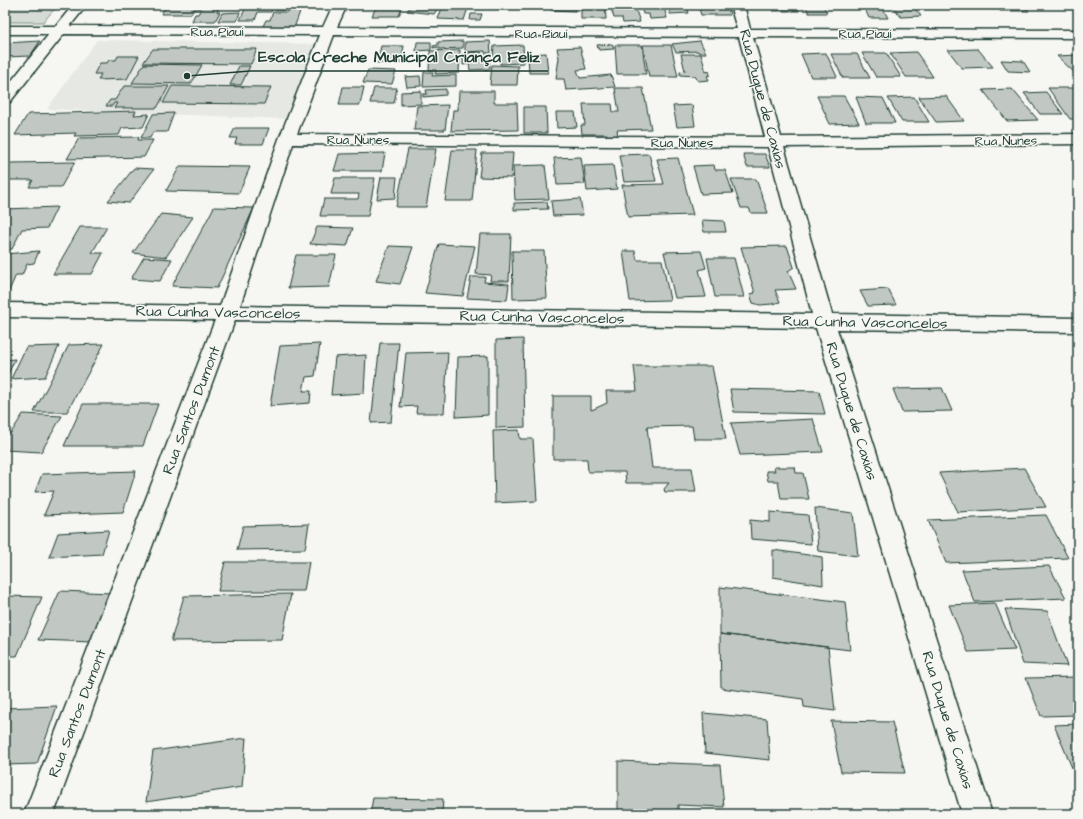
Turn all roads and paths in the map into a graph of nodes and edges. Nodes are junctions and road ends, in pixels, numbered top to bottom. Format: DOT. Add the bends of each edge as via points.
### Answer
graph roads {
  1 [pos="80,5"];
  2 [pos="340,5"];
  3 [pos="737,5"];
  4 [pos="5,30"];
  5 [pos="59,31"];
  6 [pos="328,32"];
  7 [pos="746,34"];
  8 [pos="1078,34"];
  9 [pos="5,99"];
  10 [pos="287,139"];
  11 [pos="1078,139"];
  12 [pos="775,142"];
  13 [pos="5,310"];
  14 [pos="228,312"];
  15 [pos="824,322"];
  16 [pos="1078,325"];
  17 [pos="39,814"];
  18 [pos="976,814"];
  1 -- 5 [label="street"];
  2 -- 6 [label="street, Rua Santos Dumont"];
  3 -- 7 [label="street, Rua Duque de Caxias"];
  4 -- 5 [label="street, Rua Piauí"];
  5 -- 6 [label="street, Rua Piauí"];
  5 -- 9 [label="street"];
  6 -- 7 [label="street, Rua Piauí"];
  6 -- 10 [label="street, Rua Santos Dumont"];
  7 -- 8 [label="street, Rua Piauí"];
  7 -- 12 [label="street, Rua Duque de Caxias"];
  10 -- 12 [label="street, Rua Nunes"];
  10 -- 14 [label="street, Rua Santos Dumont"];
  11 -- 12 [label="street, Rua Nunes"];
  12 -- 15 [label="street, Rua Duque de Caxias"];
  13 -- 14 [label="street, Rua Cunha Vasconcelos"];
  14 -- 15 [label="street, Rua Cunha Vasconcelos"];
  14 -- 17 [label="street, Rua Santos Dumont"];
  15 -- 16 [label="street, Rua Cunha Vasconcelos"];
  15 -- 18 [label="street, Rua Duque de Caxias"];
}
